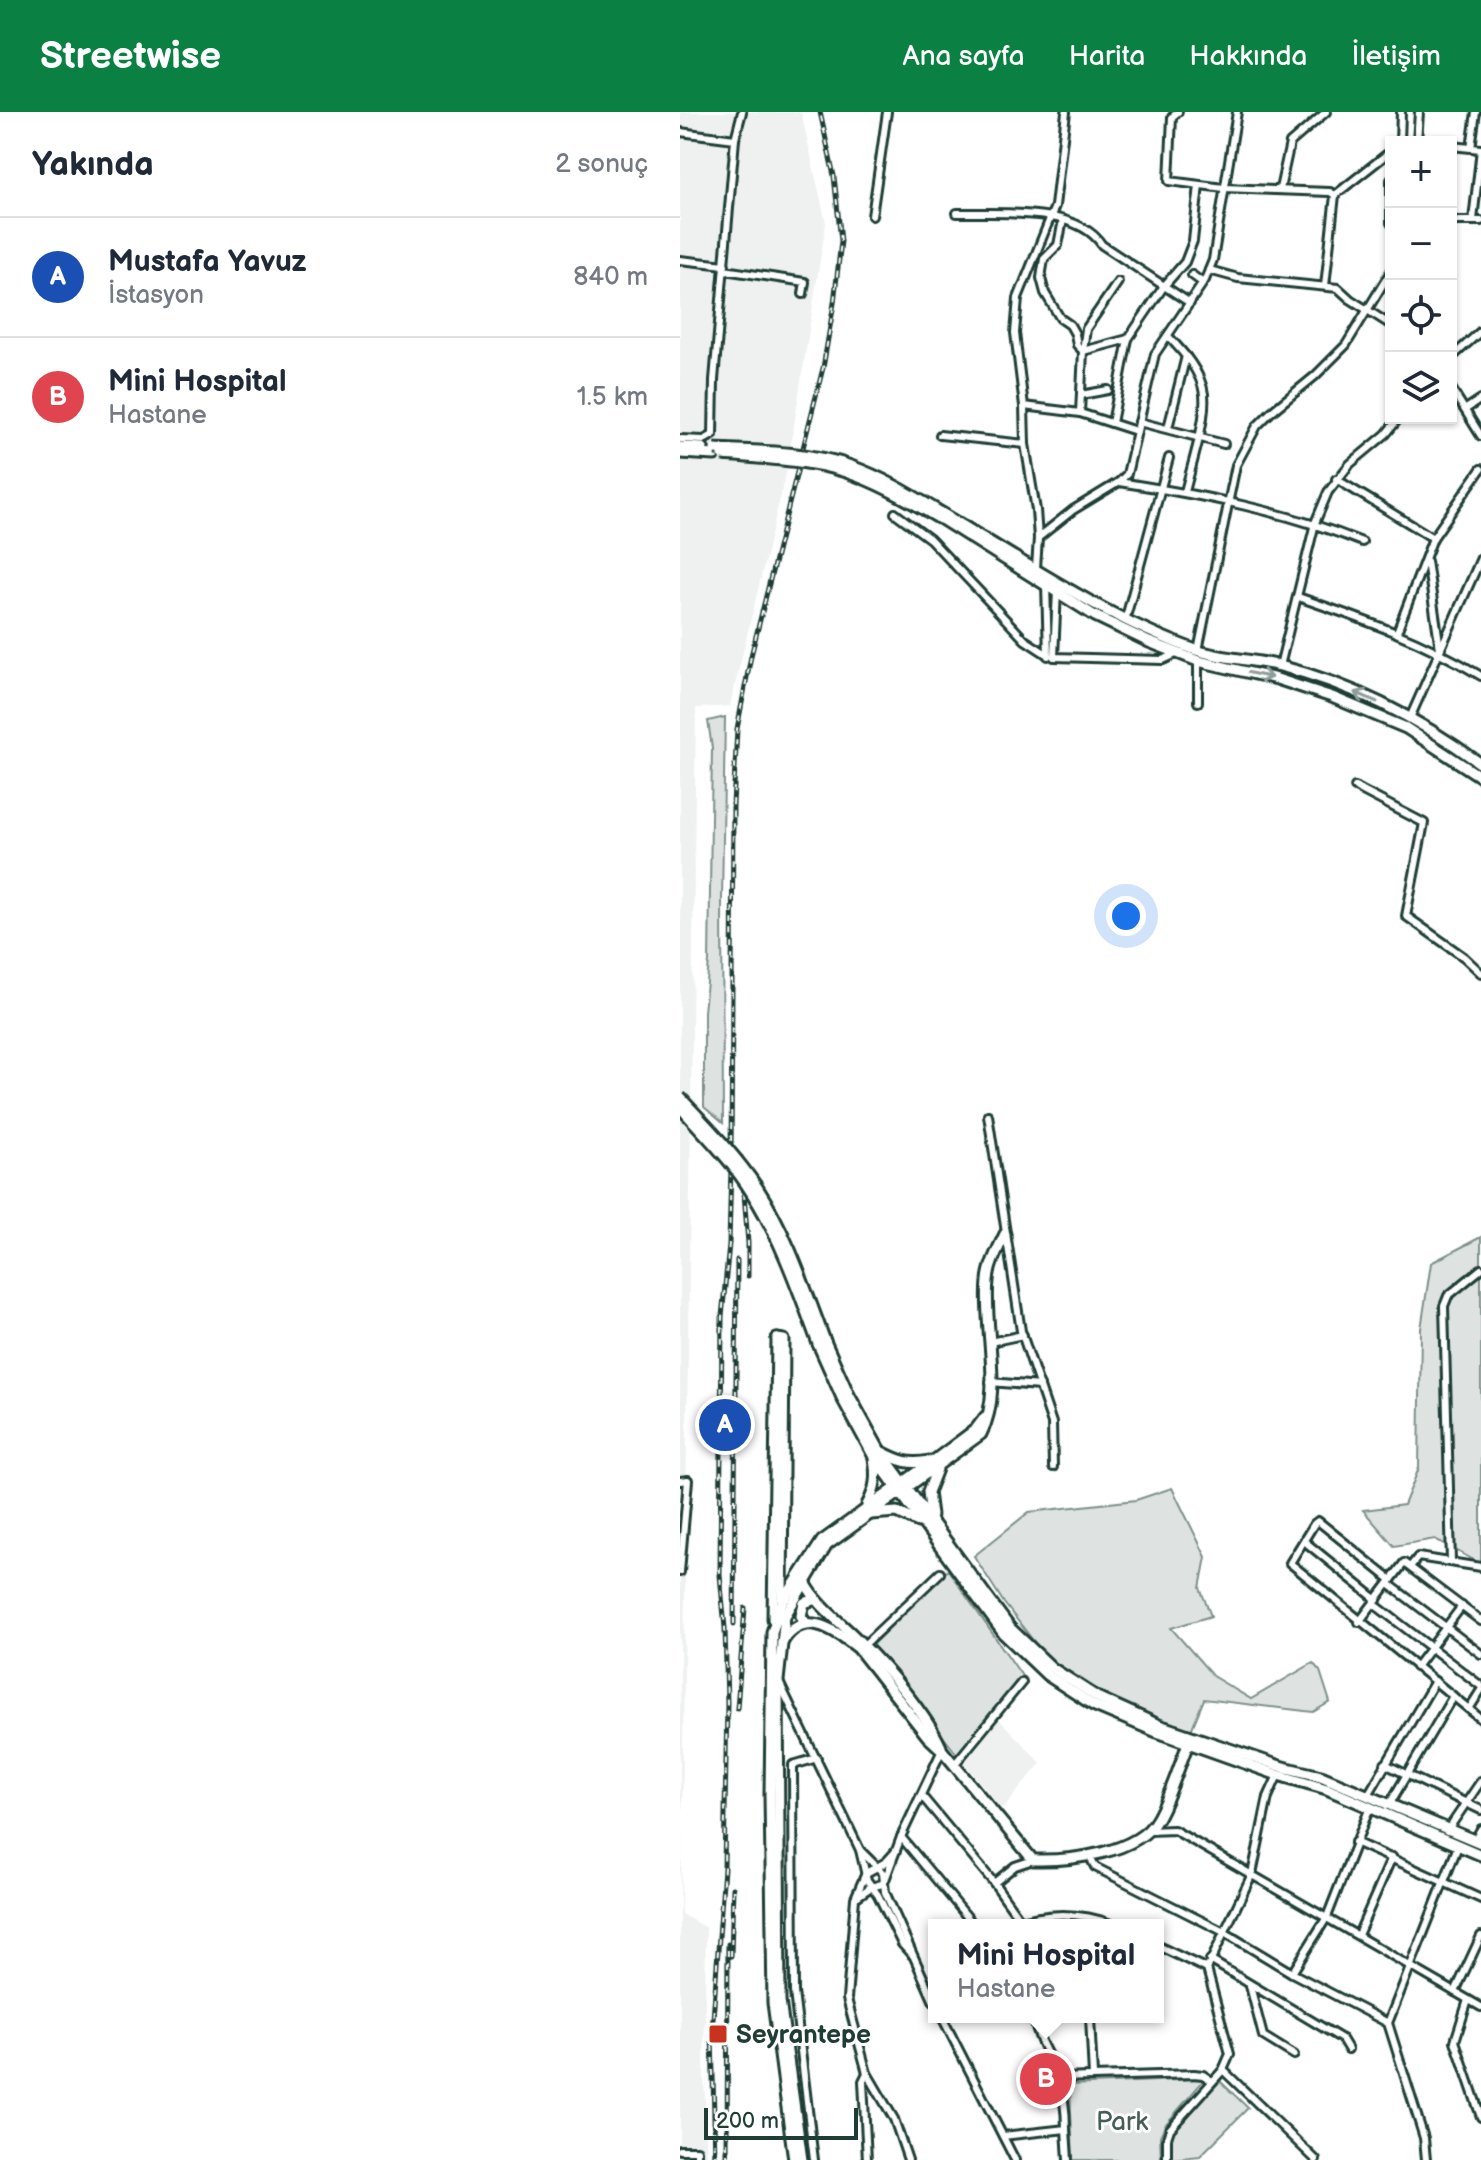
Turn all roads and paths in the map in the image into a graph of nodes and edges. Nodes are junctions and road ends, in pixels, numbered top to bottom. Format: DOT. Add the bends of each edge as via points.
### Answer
graph roads {
  1 [pos="742,112"];
  2 [pos="887,112"];
  3 [pos="1066,112"];
  4 [pos="1164,112"];
  5 [pos="1237,112"];
  6 [pos="1326,112"];
  7 [pos="1401,112"];
  8 [pos="1419,112"];
  9 [pos="1476,112"];
  10 [pos="1175,114"];
  11 [pos="680,132"];
  12 [pos="1400,136"];
  13 [pos="1417,136"];
  14 [pos="735,139"];
  15 [pos="1457,147"];
  16 [pos="1471,148"];
  17 [pos="1385,156"];
  18 [pos="1199,185"];
  19 [pos="1224,188"];
  20 [pos="1280,189"];
  21 [pos="1335,195"];
  22 [pos="957,213"];
  23 [pos="872,216"];
  24 [pos="1051,216"];
  25 [pos="1063,220"];
  26 [pos="1473,220"];
  27 [pos="1457,221"];
  28 [pos="1481,221"];
  29 [pos="680,260"];
  30 [pos="725,267"];
  31 [pos="1209,270"];
  32 [pos="1192,275"];
  33 [pos="1385,280"];
  34 [pos="1118,282"];
  35 [pos="1203,283"];
  36 [pos="1164,286"];
  37 [pos="1325,286"];
  38 [pos="803,294"];
  39 [pos="1190,303"];
  40 [pos="1367,309"];
  41 [pos="1385,321"];
  42 [pos="1481,331"];
  43 [pos="1168,336"];
  44 [pos="1128,339"];
  45 [pos="1083,351"];
  46 [pos="1457,353"];
  47 [pos="1186,356"];
  48 [pos="1108,390"];
  49 [pos="1081,395"];
  50 [pos="1457,396"];
  51 [pos="1481,399"];
  52 [pos="1024,406"];
  53 [pos="1466,409"];
  54 [pos="1080,413"];
  55 [pos="1139,422"];
  56 [pos="1112,423"];
  57 [pos="1394,424"];
  58 [pos="1168,428"];
  59 [pos="1136,431"];
  60 [pos="940,435"];
  61 [pos="1481,436"];
  62 [pos="1199,437"];
  63 [pos="680,439"];
  64 [pos="1025,444"];
  65 [pos="1224,444"];
  66 [pos="680,447"];
  67 [pos="715,452"];
  68 [pos="680,453"];
  69 [pos="1169,458"];
  70 [pos="1481,469"];
  71 [pos="1336,479"];
  72 [pos="1119,482"];
  73 [pos="1162,489"];
  74 [pos="1185,492"];
  75 [pos="1227,503"];
  76 [pos="895,513"];
  77 [pos="943,517"];
  78 [pos="1315,523"];
  79 [pos="1038,538"];
  80 [pos="1433,538"];
  81 [pos="1362,542"];
  82 [pos="1426,558"];
  83 [pos="1481,558"];
  84 [pos="1036,568"];
  85 [pos="1477,574"];
  86 [pos="1046,584"];
  87 [pos="1057,590"];
  88 [pos="1298,597"];
  89 [pos="1125,621"];
  90 [pos="1397,632"];
  91 [pos="1178,653"];
  92 [pos="1440,653"];
  93 [pos="1198,656"];
  94 [pos="1280,666"];
  95 [pos="1481,676"];
  96 [pos="1198,702"];
  97 [pos="1410,718"];
  98 [pos="1481,764"];
  99 [pos="1481,777"];
  100 [pos="1355,787"];
  101 [pos="1481,973"];
  102 [pos="680,1097"];
  103 [pos="680,1107"];
  104 [pos="988,1115"];
  105 [pos="1005,1234"];
  106 [pos="1481,1269"];
  107 [pos="1023,1335"];
  108 [pos="822,1342"];
  109 [pos="990,1342"];
  110 [pos="990,1382"];
  111 [pos="1040,1386"];
  112 [pos="877,1453"];
  113 [pos="938,1462"];
  114 [pos="1053,1467"];
  115 [pos="680,1481"];
  116 [pos="902,1487"];
  117 [pos="867,1512"];
  118 [pos="924,1526"];
  119 [pos="937,1529"];
  120 [pos="1304,1541"];
  121 [pos="682,1543"];
  122 [pos="781,1560"];
  123 [pos="1451,1562"];
  124 [pos="1410,1567"];
  125 [pos="1481,1567"];
  126 [pos="802,1569"];
  127 [pos="680,1572"];
  128 [pos="940,1573"];
  129 [pos="805,1582"];
  130 [pos="1390,1582"];
  131 [pos="816,1599"];
  132 [pos="1376,1602"];
  133 [pos="782,1603"];
  134 [pos="1462,1606"];
  135 [pos="1481,1621"];
  136 [pos="1359,1622"];
  137 [pos="806,1623"];
  138 [pos="1446,1628"];
  139 [pos="777,1632"];
  140 [pos="864,1645"];
  141 [pos="780,1646"];
  142 [pos="1431,1648"];
  143 [pos="1481,1654"];
  144 [pos="1416,1667"];
  145 [pos="778,1681"];
  146 [pos="1435,1681"];
  147 [pos="1022,1682"];
  148 [pos="1481,1688"];
  149 [pos="1453,1696"];
  150 [pos="1469,1709"];
  151 [pos="1481,1719"];
  152 [pos="1187,1738"];
  153 [pos="942,1750"];
  154 [pos="817,1758"];
  155 [pos="1385,1764"];
  156 [pos="954,1765"];
  157 [pos="1280,1771"];
  158 [pos="1406,1775"];
  159 [pos="1481,1781"];
  160 [pos="921,1795"];
  161 [pos="1369,1801"];
  162 [pos="1467,1803"];
  163 [pos="1389,1805"];
  164 [pos="1481,1810"];
  165 [pos="1481,1829"];
  166 [pos="1148,1831"];
  167 [pos="1447,1831"];
  168 [pos="901,1837"];
  169 [pos="1355,1842"];
  170 [pos="1478,1842"];
  171 [pos="1458,1846"];
  172 [pos="860,1850"];
  173 [pos="896,1851"];
  174 [pos="1481,1855"];
  175 [pos="1090,1857"];
  176 [pos="1392,1857"];
  177 [pos="1033,1860"];
  178 [pos="877,1868"];
  179 [pos="866,1873"];
  180 [pos="1252,1874"];
  181 [pos="885,1880"];
  182 [pos="1444,1881"];
  183 [pos="994,1883"];
  184 [pos="871,1887"];
  185 [pos="855,1898"];
  186 [pos="1481,1899"];
  187 [pos="1327,1917"];
  188 [pos="969,1919"];
  189 [pos="1020,1919"];
  190 [pos="1028,1919"];
  191 [pos="1091,1919"];
  192 [pos="1224,1932"];
  193 [pos="1358,1935"];
  194 [pos="1481,1936"];
  195 [pos="1164,1949"];
  196 [pos="911,1954"];
  197 [pos="1210,1960"];
  198 [pos="1411,1965"];
  199 [pos="1207,1969"];
  200 [pos="1292,1973"];
  201 [pos="1250,1985"];
  202 [pos="928,1989"];
  203 [pos="1455,1992"];
  204 [pos="1468,2000"];
  205 [pos="1481,2007"];
  206 [pos="945,2023"];
  207 [pos="1035,2023"];
  208 [pos="1090,2023"];
  209 [pos="1388,2023"];
  210 [pos="1348,2049"];
  211 [pos="1294,2055"];
  212 [pos="1223,2070"];
  213 [pos="867,2073"];
  214 [pos="1093,2076"];
  215 [pos="1058,2078"];
  216 [pos="1212,2081"];
  217 [pos="1480,2106"];
  218 [pos="1481,2117"];
  219 [pos="1066,2129"];
  220 [pos="1003,2136"];
  221 [pos="680,2150"];
  222 [pos="697,2160"];
  223 [pos="794,2160"];
  224 [pos="802,2160"];
  225 [pos="814,2160"];
  226 [pos="867,2160"];
  227 [pos="908,2160"];
  228 [pos="1015,2160"];
  229 [pos="1068,2160"];
  230 [pos="1167,2160"];
  231 [pos="1316,2160"];
  232 [pos="1426,2160"];
  1 -- 14 [label="street"];
  2 -- 23 [label="street"];
  3 -- 24 [label="street"];
  4 -- 10 [label="street"];
  5 -- 19 [label="street"];
  6 -- 20 [label="street" via="1290,143"];
  7 -- 12 [label="street"];
  8 -- 13 [label="street"];
  9 -- 16 [label="street"];
  10 -- 18 [label="street" via="1169,181"];
  11 -- 14 [label="street"];
  14 -- 30 [label="street"];
  15 -- 16 [label="street"];
  16 -- 26 [label="street" via="1481,149"];
  17 -- 21 [label="street"];
  18 -- 19 [label="street"];
  18 -- 36 [label="street" via="1193,241 1185,262"];
  19 -- 20 [label="street"];
  19 -- 31 [label="street"];
  20 -- 21 [label="street"];
  21 -- 37 [label="street"];
  22 -- 24 [label="street"];
  24 -- 25 [label="street"];
  24 -- 52 [label="street" via="1015,313"];
  25 -- 36 [label="street" via="1094,232 1102,245"];
  25 -- 45 [label="street" via="1058,245 1044,259 1041,278 1045,293"];
  26 -- 27 [label="street"];
  26 -- 28 [label="street"];
  29 -- 30 [label="street"];
  30 -- 38 [label="street" via="805,282"];
  30 -- 63 [label="street" via="713,435"];
  31 -- 35 [label="street"];
  31 -- 37 [label="street"];
  32 -- 35 [label="street"];
  33 -- 40 [label="street"];
  34 -- 45 [label="street" via="1086,329"];
  35 -- 39 [label="street"];
  36 -- 39 [label="street"];
  36 -- 44 [label="street"];
  37 -- 40 [label="street" via="1338,288"];
  39 -- 43 [label="street"];
  40 -- 41 [label="street"];
  40 -- 75 [label="street" via="1346,345 1257,426 1236,465"];
  42 -- 46 [label="street"];
  43 -- 47 [label="street"];
  43 -- 55 [label="street" via="1155,354"];
  44 -- 45 [label="street"];
  44 -- 56 [label="street"];
  45 -- 49 [label="street"];
  47 -- 58 [label="street"];
  47 -- 62 [label="street" via="1204,395"];
  48 -- 49 [label="street"];
  49 -- 54 [label="street"];
  50 -- 53 [label="street"];
  51 -- 53 [label="street"];
  52 -- 54 [label="street"];
  52 -- 64 [label="street"];
  53 -- 61 [label="street"];
  54 -- 56 [label="street"];
  55 -- 58 [label="street"];
  55 -- 59 [label="street"];
  56 -- 59 [label="street"];
  57 -- 71 [label="street"];
  58 -- 62 [label="street"];
  59 -- 72 [label="street" via="1127,474"];
  60 -- 64 [label="street"];
  62 -- 65 [label="street"];
  62 -- 74 [label="street"];
  64 -- 79 [label="street"];
  66 -- 67 [label="street"];
  67 -- 68 [label="street"];
  67 -- 77 [label="street, bridge" via="856,475"];
  69 -- 73 [label="street"];
  70 -- 80 [label="street"];
  71 -- 78 [label="street"];
  71 -- 80 [label="street"];
  72 -- 73 [label="street"];
  72 -- 79 [label="street"];
  73 -- 74 [label="street"];
  73 -- 89 [label="street"];
  74 -- 75 [label="street"];
  75 -- 78 [label="street"];
  75 -- 93 [label="street"];
  76 -- 86 [label="street" via="930,539 1025,640 1048,657"];
  77 -- 84 [label="street"];
  77 -- 86 [label="street"];
  78 -- 81 [label="street"];
  78 -- 88 [label="street"];
  79 -- 84 [label="street"];
  80 -- 82 [label="street"];
  82 -- 90 [label="street"];
  82 -- 92 [label="street"];
  83 -- 85 [label="street"];
  84 -- 89 [label="street"];
  85 -- 92 [label="street"];
  86 -- 87 [label="street"];
  87 -- 91 [label="street" via="1095,616"];
  87 -- 91 [label="street" via="1054,657 1163,660"];
  88 -- 90 [label="street"];
  88 -- 94 [label="street"];
  89 -- 93 [label="street"];
  90 -- 92 [label="street"];
  91 -- 93 [label="street"];
  92 -- 95 [label="street"];
  92 -- 97 [label="street"];
  93 -- 94 [label="street"];
  93 -- 96 [label="street"];
  93 -- 99 [label="street, one-way" via="1332,697 1406,728"];
  97 -- 94 [label="street, one-way" via="1362,694"];
  97 -- 98 [label="street"];
  100 -- 101 [label="street" via="1424,823 1406,916"];
  102 -- 108 [label="street, bridge" via="742,1166 768,1206 792,1255"];
  103 -- 108 [label="street, bridge" via="736,1171 768,1219"];
  104 -- 105 [label="street"];
  105 -- 107 [label="street"];
  105 -- 109 [label="street" via="988,1279"];
  106 -- 123 [label="street" via="1448,1296 1444,1306"];
  107 -- 109 [label="street"];
  107 -- 111 [label="street"];
  108 -- 112 [label="street" via="843,1400"];
  109 -- 110 [label="street"];
  110 -- 111 [label="street"];
  110 -- 113 [label="street" via="990,1412"];
  111 -- 114 [label="street" via="1052,1423"];
  112 -- 113 [label="street" via="915,1464"];
  112 -- 116 [label="street"];
  112 -- 117 [label="street"];
  113 -- 116 [label="street"];
  113 -- 119 [label="street" via="928,1492"];
  115 -- 121 [label="street" via="688,1480"];
  116 -- 117 [label="street"];
  116 -- 118 [label="street"];
  116 -- 119 [label="street"];
  117 -- 118 [label="street" via="897,1512"];
  117 -- 126 [label="street" via="822,1541"];
  117 -- 129 [label="street" via="827,1545"];
  118 -- 152 [label="street" via="1004,1634 1047,1675 1093,1705"];
  119 -- 152 [label="street" via="1010,1628 1052,1668 1097,1697"];
  120 -- 130 [label="street" via="1318,1521"];
  120 -- 132 [label="street"];
  120 -- 136 [label="street" via="1290,1563"];
  121 -- 127 [label="street"];
  122 -- 126 [label="street" via="793,1570"];
  122 -- 133 [label="street"];
  122 -- 139 [label="street" via="784,1340 777,1339"];
  123 -- 124 [label="street" via="1418,1557"];
  123 -- 125 [label="street"];
  124 -- 130 [label="street" via="1404,1563"];
  124 -- 134 [label="street"];
  126 -- 133 [label="street"];
  128 -- 140 [label="street"];
  129 -- 131 [label="street"];
  129 -- 139 [label="street"];
  130 -- 132 [label="street"];
  130 -- 138 [label="street"];
  131 -- 137 [label="street" via="801,1609"];
  131 -- 140 [label="street"];
  132 -- 136 [label="street"];
  132 -- 142 [label="street"];
  133 -- 139 [label="street"];
  134 -- 135 [label="street"];
  134 -- 138 [label="street"];
  136 -- 144 [label="street"];
  137 -- 141 [label="street" via="795,1626"];
  137 -- 153 [label="street" via="858,1648"];
  138 -- 142 [label="street"];
  138 -- 143 [label="street"];
  139 -- 141 [label="street"];
  139 -- 223 [label="street" via="770,1795 773,2003"];
  140 -- 153 [label="street" via="936,1735"];
  141 -- 145 [label="street"];
  142 -- 144 [label="street"];
  142 -- 148 [label="street"];
  144 -- 146 [label="street"];
  145 -- 154 [label="street"];
  145 -- 224 [label="street" via="780,2001"];
  146 -- 149 [label="street"];
  146 -- 155 [label="street"];
  147 -- 156 [label="street"];
  148 -- 150 [label="street"];
  149 -- 150 [label="street"];
  149 -- 158 [label="street"];
  150 -- 151 [label="street"];
  152 -- 157 [label="street"];
  152 -- 166 [label="street" via="1157,1821"];
  153 -- 156 [label="street"];
  153 -- 160 [label="street"];
  154 -- 172 [label="street"];
  154 -- 225 [label="street" via="793,1765 794,1992"];
  155 -- 158 [label="street"];
  155 -- 161 [label="street"];
  156 -- 177 [label="street"];
  157 -- 161 [label="street" via="1321,1776"];
  157 -- 180 [label="street" via="1268,1797"];
  158 -- 162 [label="street"];
  158 -- 163 [label="street"];
  159 -- 162 [label="street"];
  160 -- 168 [label="street"];
  160 -- 183 [label="street"];
  161 -- 163 [label="street"];
  161 -- 169 [label="street"];
  161 -- 171 [label="street"];
  162 -- 164 [label="street"];
  162 -- 167 [label="street"];
  163 -- 167 [label="street"];
  165 -- 170 [label="street"];
  166 -- 175 [label="street"];
  166 -- 180 [label="street" via="1174,1830"];
  167 -- 170 [label="street"];
  168 -- 173 [label="street"];
  168 -- 188 [label="street"];
  169 -- 176 [label="street"];
  169 -- 187 [label="street"];
  171 -- 174 [label="street"];
  171 -- 182 [label="street"];
  172 -- 178 [label="street"];
  172 -- 179 [label="street"];
  173 -- 178 [label="street"];
  173 -- 181 [label="street"];
  175 -- 177 [label="street"];
  175 -- 192 [label="street" via="1095,1867"];
  176 -- 182 [label="street"];
  176 -- 193 [label="street"];
  177 -- 183 [label="street"];
  178 -- 179 [label="street"];
  178 -- 181 [label="street"];
  179 -- 184 [label="street"];
  179 -- 185 [label="street"];
  180 -- 187 [label="street"];
  180 -- 192 [label="street"];
  181 -- 184 [label="street"];
  181 -- 196 [label="street"];
  182 -- 186 [label="street"];
  182 -- 198 [label="street"];
  183 -- 189 [label="street"];
  184 -- 185 [label="street"];
  184 -- 196 [label="street"];
  185 -- 213 [label="street" via="847,1999"];
  187 -- 193 [label="street"];
  187 -- 200 [label="street"];
  190 -- 191 [label="street"];
  192 -- 197 [label="street"];
  192 -- 200 [label="street"];
  193 -- 198 [label="street"];
  194 -- 203 [label="street"];
  195 -- 199 [label="street"];
  196 -- 202 [label="street"];
  197 -- 199 [label="street"];
  197 -- 201 [label="street"];
  198 -- 203 [label="street"];
  198 -- 209 [label="street"];
  199 -- 212 [label="street" via="1230,2054"];
  200 -- 209 [label="street"];
  201 -- 210 [label="street" via="1342,2039"];
  201 -- 211 [label="street" via="1263,2036"];
  203 -- 204 [label="street"];
  204 -- 205 [label="street"];
  204 -- 217 [label="street" via="1455,2041"];
  206 -- 220 [label="street"];
  207 -- 215 [label="street"];
  208 -- 214 [label="street"];
  209 -- 232 [label="street"];
  212 -- 216 [label="street"];
  212 -- 231 [label="street"];
  213 -- 226 [label="street"];
  213 -- 227 [label="street" via="894,2119"];
  214 -- 215 [label="street"];
  214 -- 216 [label="street" via="1194,2074"];
  215 -- 219 [label="street"];
  216 -- 230 [label="street" via="1170,2129"];
  217 -- 218 [label="street"];
  219 -- 220 [label="street"];
  219 -- 229 [label="street"];
  220 -- 228 [label="street"];
  221 -- 222 [label="street" via="697,2150"];
}
